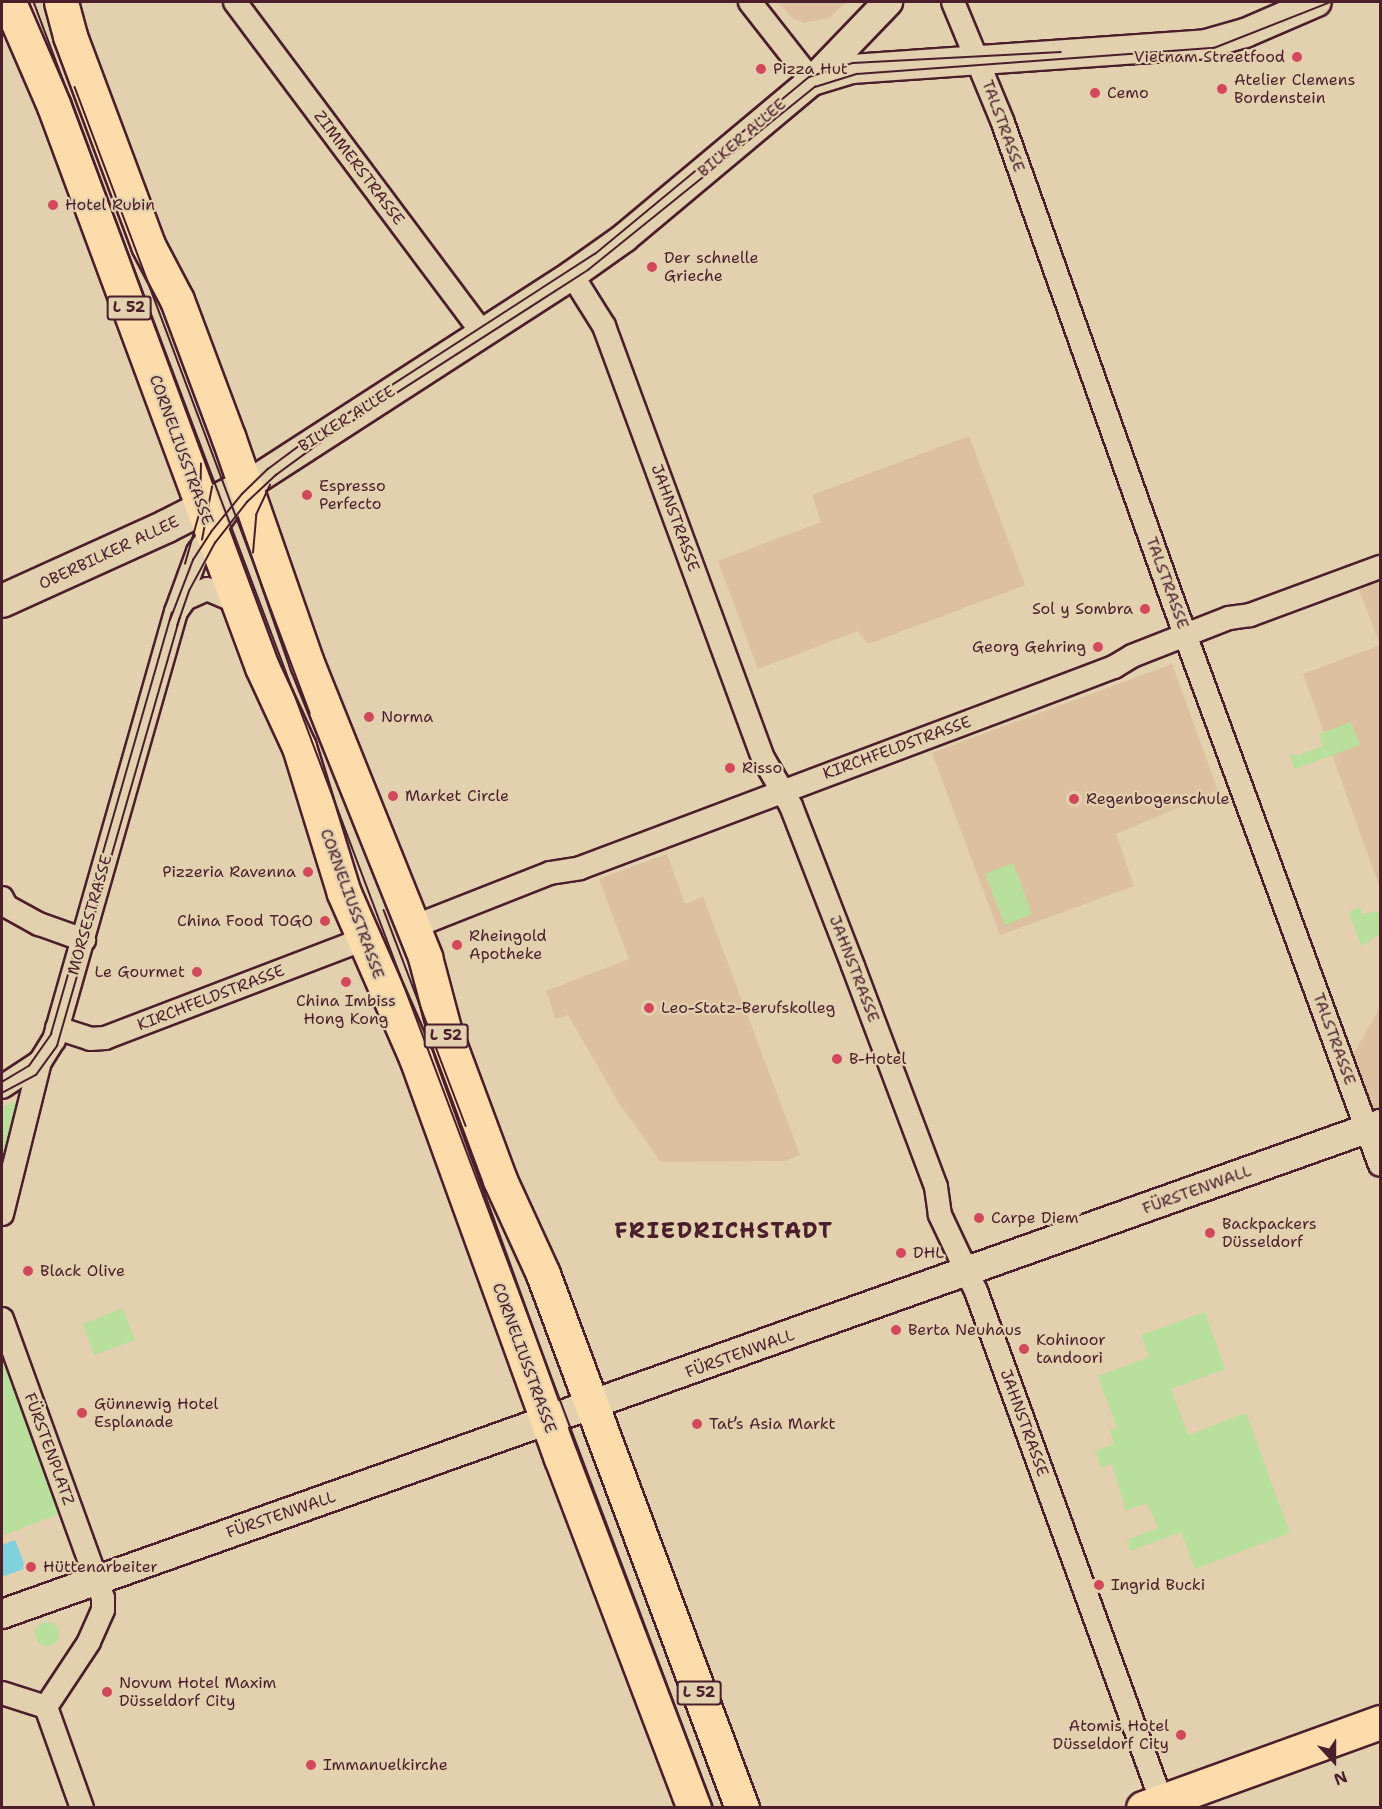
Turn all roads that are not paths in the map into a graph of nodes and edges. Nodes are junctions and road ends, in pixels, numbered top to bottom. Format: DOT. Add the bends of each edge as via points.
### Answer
graph roads {
  1 [pos="61,2"];
  2 [pos="235,2"];
  3 [pos="750,2"];
  4 [pos="888,2"];
  5 [pos="953,2"];
  6 [pos="1317,2"];
  7 [pos="8,9"];
  8 [pos="979,60"];
  9 [pos="812,81"];
  10 [pos="572,276"];
  11 [pos="483,334"];
  12 [pos="246,486"];
  13 [pos="207,522"];
  14 [pos="1380,567"];
  15 [pos="2,601"];
  16 [pos="238,602"];
  17 [pos="176,612"];
  18 [pos="1186,634"];
  19 [pos="781,790"];
  20 [pos="328,843"];
  21 [pos="381,853"];
  22 [pos="2,898"];
  23 [pos="423,923"];
  24 [pos="84,940"];
  25 [pos="362,940"];
  26 [pos="57,1028"];
  27 [pos="40,1062"];
  28 [pos="2,1087"];
  29 [pos="1374,1126"];
  30 [pos="1380,1165"];
  31 [pos="2,1215"];
  32 [pos="965,1273"];
  33 [pos="2,1319"];
  34 [pos="591,1407"];
  35 [pos="548,1423"];
  36 [pos="98,1580"];
  37 [pos="2,1614"];
  38 [pos="2,1693"];
  39 [pos="46,1707"];
  40 [pos="1380,1722"];
  41 [pos="1156,1805"];
  42 [pos="82,1808"];
  43 [pos="694,1808"];
  44 [pos="742,1808"];
  1 -- 12 [label="main road, L 52" via="148,245 177,300"];
  2 -- 11 [label="street, ZIMMERSTRASSE"];
  3 -- 9 [label="street"];
  4 -- 9 [label="street"];
  5 -- 8 [label="street, TALSTRASSE"];
  6 -- 8 [label="street, BILKER ALLEE" via="1206,45"];
  7 -- 13 [label="main road, CORNELIUSSTRASSE / L 52" via="54,106"];
  8 -- 9 [label="street, BILKER ALLEE" via="852,69"];
  8 -- 18 [label="street, TALSTRASSE"];
  9 -- 10 [label="street, BILKER ALLEE" via="624,238"];
  10 -- 11 [label="street, BILKER ALLEE"];
  10 -- 19 [label="street, JAHNSTRASSE" via="604,326 763,758"];
  11 -- 12 [label="street, BILKER ALLEE"];
  12 -- 13 [label="main road, OBERBILKER ALLEE"];
  12 -- 21 [label="main road, L 52" via="307,663"];
  13 -- 15 [label="main road, OBERBILKER ALLEE"];
  13 -- 16 [label="main road, CORNELIUSSTRASSE / L 52"];
  13 -- 17 [label="street, MORSESTRASSE"];
  14 -- 18 [label="street, KIRCHFELDSTRASSE"];
  16 -- 17 [label="street" via="207,589 185,599"];
  16 -- 20 [label="main road, CORNELIUSSTRASSE / L 52" via="262,667 299,747"];
  17 -- 24 [label="street, MORSESTRASSE"];
  18 -- 19 [label="street, KIRCHFELDSTRASSE" via="1114,667"];
  18 -- 29 [label="street, TALSTRASSE"];
  19 -- 23 [label="street, KIRCHFELDSTRASSE"];
  19 -- 32 [label="street, JAHNSTRASSE" via="791,806 857,975 936,1187 940,1215"];
  20 -- 21 [label="main road" via="343,849 357,875 373,870"];
  20 -- 25 [label="main road, CORNELIUSSTRASSE / L 52"];
  21 -- 23 [label="main road, L 52"];
  22 -- 24 [label="street" via="6,906 39,924"];
  23 -- 34 [label="main road, L 52" via="445,1032 500,1180 543,1274"];
  24 -- 26 [label="street, MORSESTRASSE"];
  25 -- 26 [label="street, KIRCHFELDSTRASSE" via="105,1038 90,1039"];
  25 -- 35 [label="main road, CORNELIUSSTRASSE / L 52" via="416,1058"];
  26 -- 27 [label="street, MORSESTRASSE"];
  27 -- 28 [label="street"];
  27 -- 31 [label="street, MORSESTRASSE"];
  29 -- 30 [label="street, TALSTRASSE"];
  29 -- 32 [label="street, FÜRSTENWALL"];
  32 -- 34 [label="street, FÜRSTENWALL"];
  32 -- 41 [label="street, JAHNSTRASSE" via="976,1291"];
  33 -- 36 [label="street, FÜRSTENPLATZ"];
  34 -- 35 [label="street, FÜRSTENWALL"];
  34 -- 44 [label="main road, L 52"];
  35 -- 36 [label="street, FÜRSTENWALL"];
  35 -- 43 [label="main road, CORNELIUSSTRASSE / L 52"];
  36 -- 37 [label="street"];
  36 -- 39 [label="street, FÜRSTENPLATZ" via="103,1610 89,1642"];
  38 -- 39 [label="street"];
  39 -- 42 [label="street"];
  40 -- 41 [label="main road"];
}
